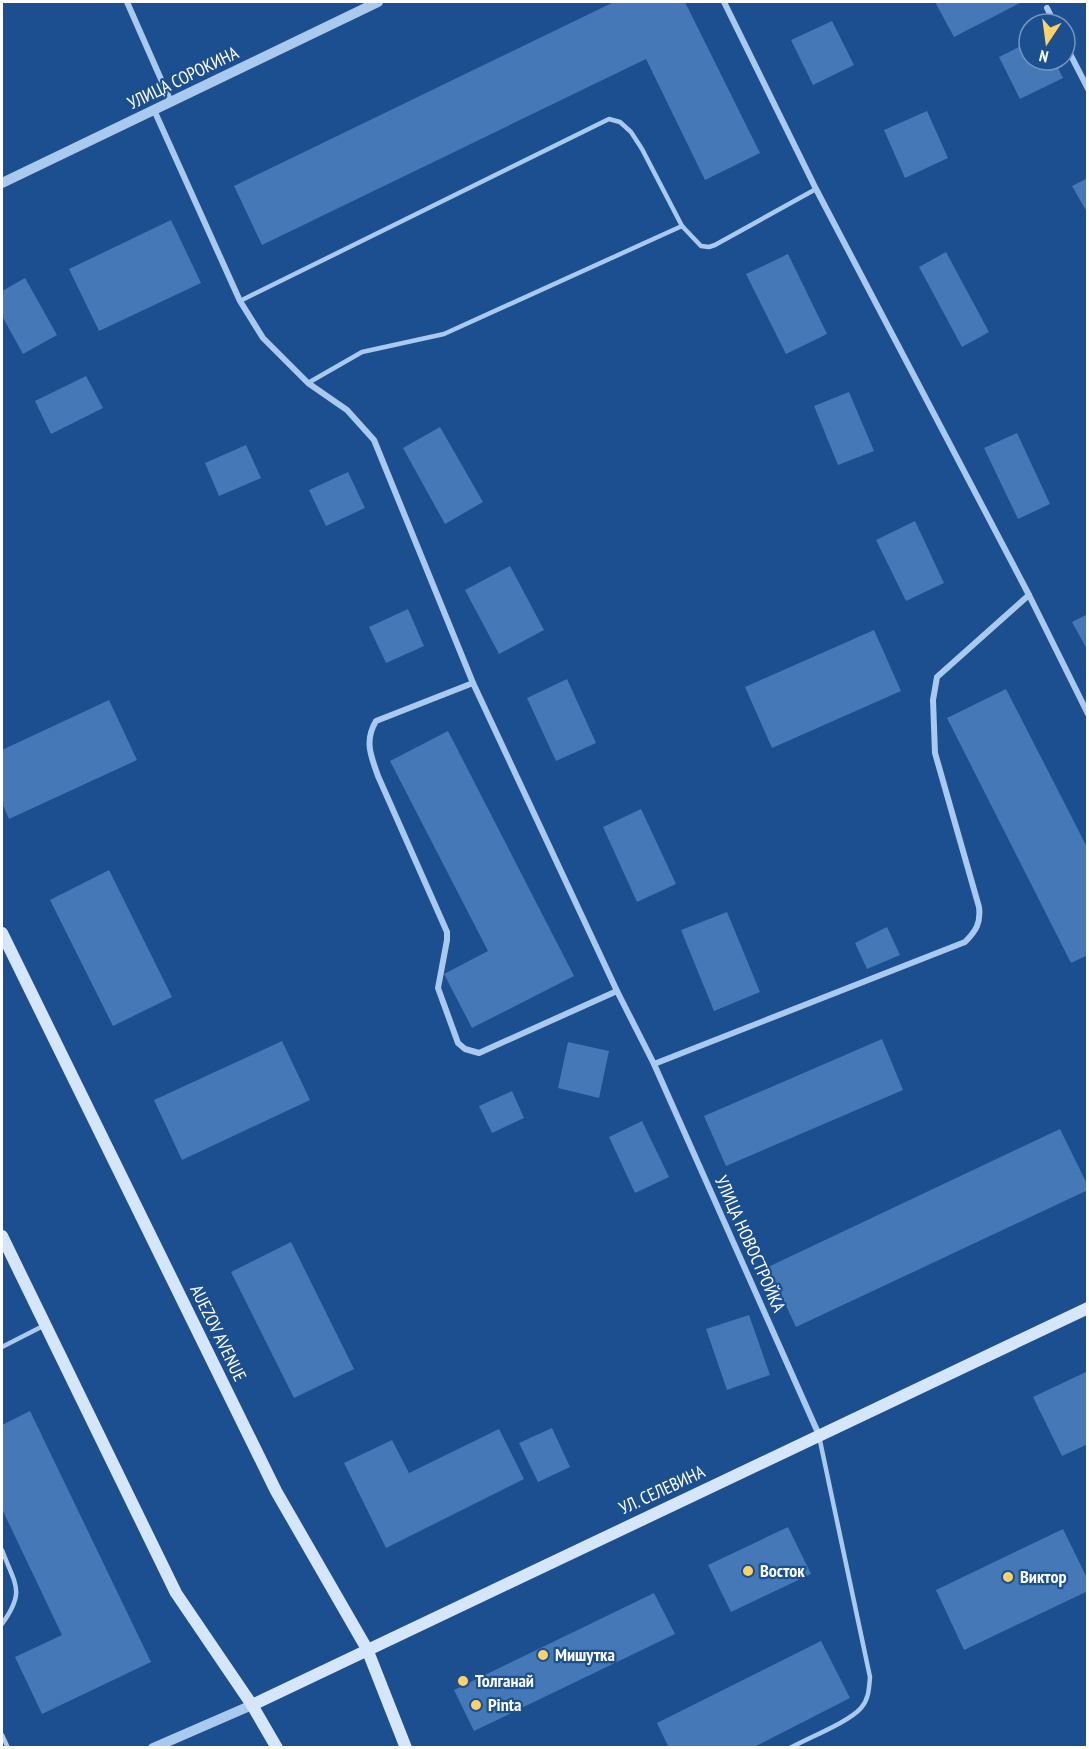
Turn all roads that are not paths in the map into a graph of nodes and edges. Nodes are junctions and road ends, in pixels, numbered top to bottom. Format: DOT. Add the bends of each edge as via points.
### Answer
graph roads {
  1 [pos="127,2"];
  2 [pos="378,2"];
  3 [pos="724,2"];
  4 [pos="1047,8"];
  5 [pos="1049,12"];
  6 [pos="1077,67"];
  7 [pos="1088,88"];
  8 [pos="171,102"];
  9 [pos="154,110"];
  10 [pos="2,183"];
  11 [pos="816,189"];
  12 [pos="682,226"];
  13 [pos="240,301"];
  14 [pos="308,383"];
  15 [pos="1029,595"];
  16 [pos="474,683"];
  17 [pos="1088,714"];
  18 [pos="2,933"];
  19 [pos="617,991"];
  20 [pos="654,1064"];
  21 [pos="2,1236"];
  22 [pos="1088,1308"];
  23 [pos="45,1325"];
  24 [pos="2,1347"];
  25 [pos="819,1436"];
  26 [pos="2,1550"];
  27 [pos="2,1624"];
  28 [pos="367,1649"];
  29 [pos="252,1705"];
  30 [pos="2,1735"];
  31 [pos="8,1748"];
  32 [pos="153,1748"];
  33 [pos="277,1748"];
  34 [pos="406,1748"];
  35 [pos="790,1748"];
  1 -- 8 [label="street"];
  2 -- 8 [label="street, УЛИЦА СОРОКИНА"];
  3 -- 11 [label="street"];
  4 -- 5 [label="street"];
  6 -- 7 [label="street"];
  8 -- 9 [label="street, УЛИЦА СОРОКИНА"];
  9 -- 10 [label="street, УЛИЦА СОРОКИНА"];
  9 -- 13 [label="street, УЛИЦА НОВОСТРОЙКА"];
  11 -- 12 [label="lane" via="709,247 701,246"];
  11 -- 15 [label="street"];
  12 -- 13 [label="lane" via="631,132 620,122 609,119"];
  12 -- 14 [label="lane" via="444,334 362,352"];
  13 -- 14 [label="street, УЛИЦА НОВОСТРОЙКА" via="263,338"];
  14 -- 16 [label="street, УЛИЦА НОВОСТРОЙКА" via="347,411 374,440"];
  15 -- 17 [label="street"];
  15 -- 20 [label="street" via="937,677 933,700 935,753 979,908 979,924 973,934 965,942"];
  16 -- 19 [label="street, УЛИЦА НОВОСТРОЙКА"];
  16 -- 19 [label="street" via="375,722 369,733 370,754 378,776 447,932 438,988 458,1043 479,1053"];
  18 -- 28 [label="main road, AUEZOV AVENUE" via="276,1491"];
  19 -- 20 [label="street, УЛИЦА НОВОСТРОЙКА"];
  20 -- 25 [label="street, УЛИЦА НОВОСТРОЙКА"];
  21 -- 23 [label="main road"];
  22 -- 25 [label="main road, УЛ. СЕЛЕВИНА"];
  23 -- 24 [label="lane"];
  23 -- 29 [label="main road" via="176,1593"];
  25 -- 28 [label="main road, УЛ. СЕЛЕВИНА"];
  25 -- 35 [label="lane" via="870,1677 868,1695 861,1708"];
  26 -- 27 [label="lane" via="17,1594 14,1607"];
  28 -- 29 [label="main road, УЛ. СЕЛЕВИНА"];
  28 -- 34 [label="main road, AUEZOV AVENUE"];
  29 -- 32 [label="street"];
  29 -- 33 [label="main road"];
  30 -- 31 [label="lane"];
}
